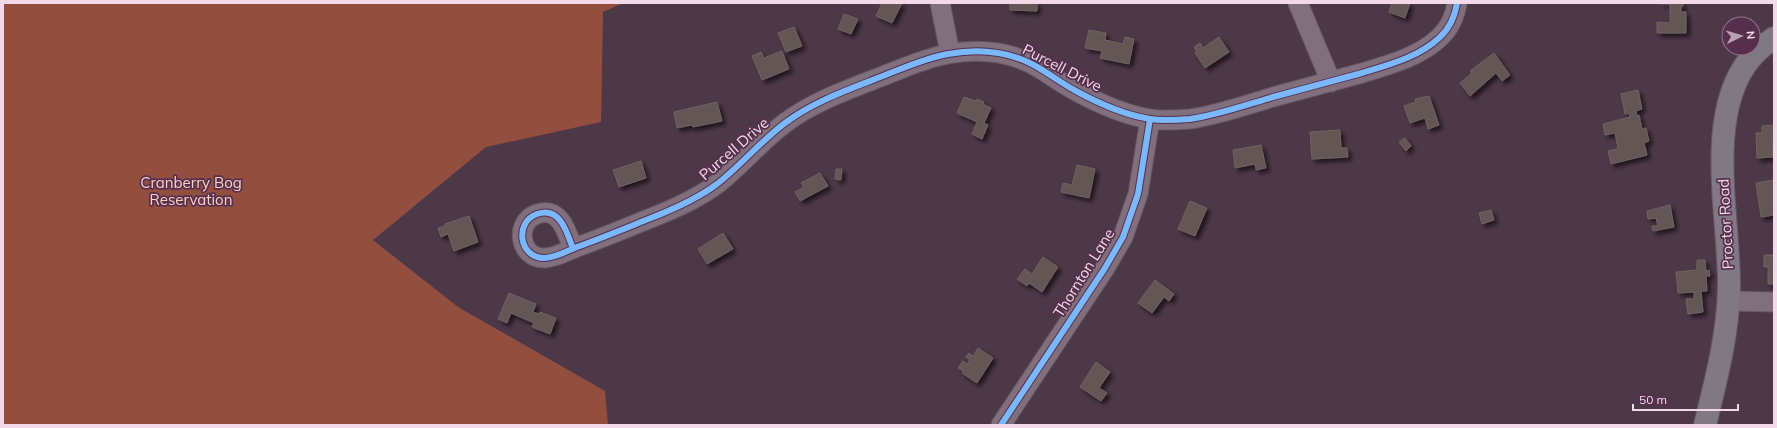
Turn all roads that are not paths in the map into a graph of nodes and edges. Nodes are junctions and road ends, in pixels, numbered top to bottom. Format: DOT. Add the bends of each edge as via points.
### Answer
graph roads {
  1 [pos="940,3"];
  2 [pos="1298,3"];
  3 [pos="1457,3"];
  4 [pos="1774,38"];
  5 [pos="950,54"];
  6 [pos="1331,82"];
  7 [pos="1150,119"];
  8 [pos="573,249"];
  9 [pos="1728,301"];
  10 [pos="1774,302"];
  11 [pos="1001,425"];
  12 [pos="1705,425"];
  1 -- 5 [label="street"];
  2 -- 6 [label="street"];
  3 -- 6 [label="street, Purcell Drive" via="1450,24 1439,38 1422,50 1391,64"];
  4 -- 9 [label="main road, Proctor Road" via="1749,61 1732,93 1727,111 1723,177"];
  5 -- 7 [label="street, Purcell Drive" via="982,52 1012,56 1099,102"];
  5 -- 8 [label="street, Purcell Drive" via="916,63 811,107 782,125 722,180 704,192 668,211"];
  6 -- 7 [label="street, Purcell Drive" via="1204,116 1177,120"];
  7 -- 11 [label="street, Thornton Lane" via="1138,194 1123,237"];
  9 -- 10 [label="street"];
  9 -- 12 [label="main road, Proctor Road" via="1724,342"];
}
